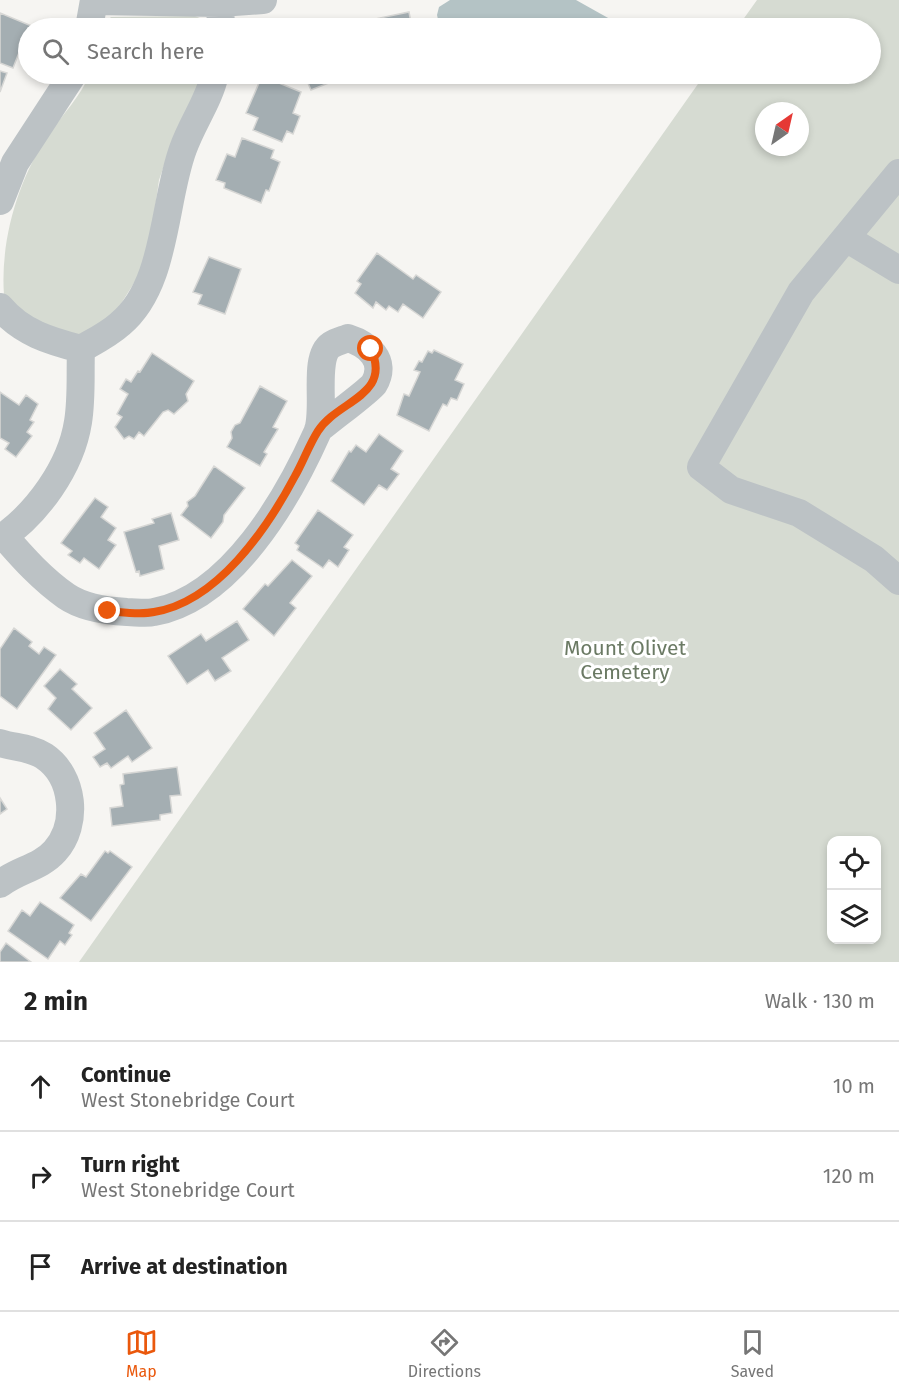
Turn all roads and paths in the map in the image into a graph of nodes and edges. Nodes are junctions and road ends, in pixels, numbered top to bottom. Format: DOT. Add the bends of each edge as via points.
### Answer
graph roads {
  1 [pos="263,0"];
  2 [pos="94,1"];
  3 [pos="220,16"];
  4 [pos="91,18"];
  5 [pos="66,84"];
  6 [pos="213,84"];
  7 [pos="899,174"];
  8 [pos="0,201"];
  9 [pos="846,238"];
  10 [pos="899,270"];
  11 [pos="0,307"];
  12 [pos="81,348"];
  13 [pos="318,430"];
  14 [pos="2,537"];
  15 [pos="899,581"];
  16 [pos="0,743"];
  17 [pos="0,884"];
  1 -- 3 [label="street"];
  2 -- 3 [label="street"];
  2 -- 4 [label="street"];
  5 -- 8 [label="street" via="15,163"];
  6 -- 12 [label="street" via="183,148 157,263 140,301 122,323"];
  7 -- 9 [label="street"];
  9 -- 10 [label="street"];
  9 -- 15 [label="street" via="801,292 701,467 731,490 799,513 874,559"];
  11 -- 12 [label="street" via="26,331"];
  12 -- 14 [label="street" via="78,424 64,462 46,494 22,522"];
  13 -- 14 [label="street" via="288,489 225,575 196,596 154,612 108,611 68,597"];
  16 -- 17 [label="street" via="27,747 46,757 60,774 72,804 57,849 40,864"];
}
